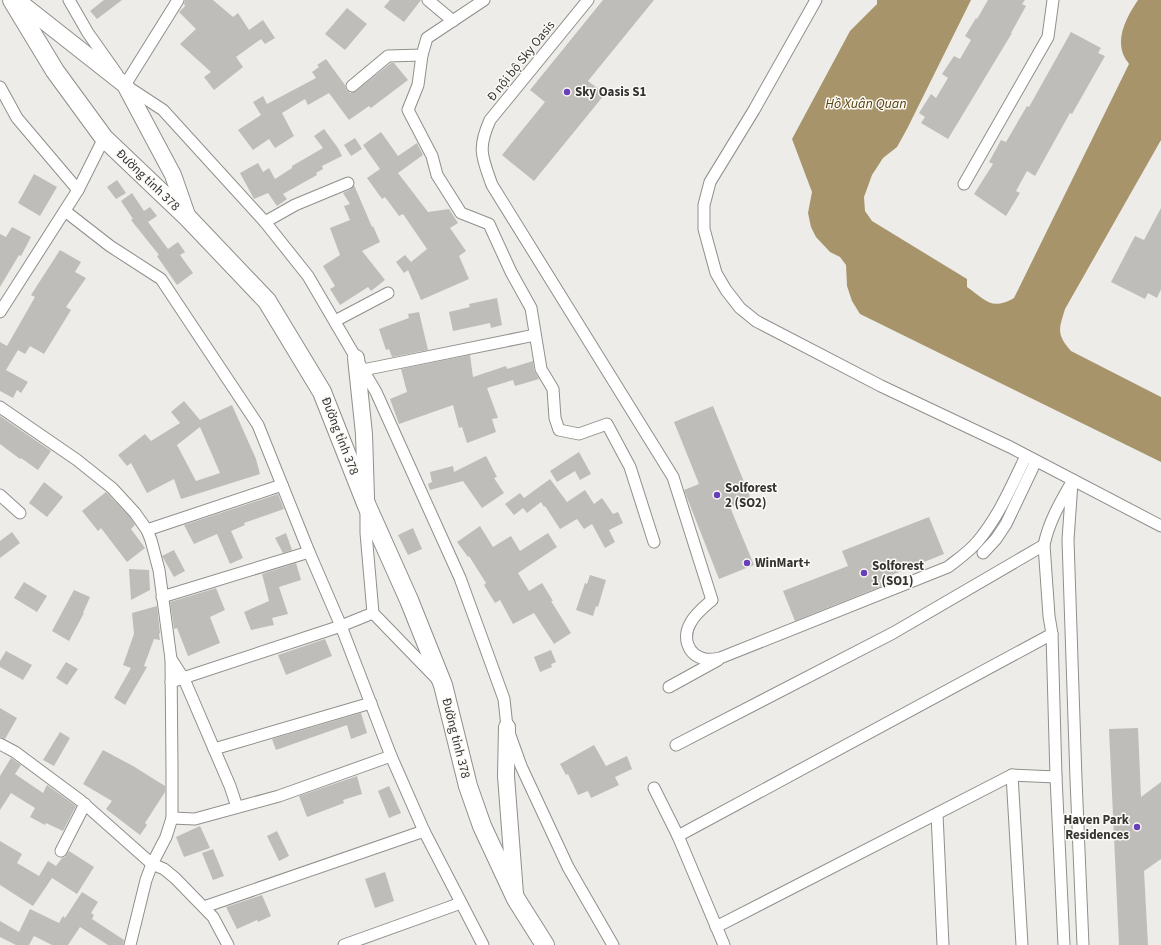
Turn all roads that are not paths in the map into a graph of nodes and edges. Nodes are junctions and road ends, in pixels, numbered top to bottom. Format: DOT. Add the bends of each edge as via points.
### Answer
graph roads {
  1 [pos="12,0"];
  2 [pos="17,0"];
  3 [pos="69,0"];
  4 [pos="178,0"];
  5 [pos="428,0"];
  6 [pos="484,0"];
  7 [pos="588,0"];
  8 [pos="816,0"];
  9 [pos="1053,0"];
  10 [pos="453,21"];
  11 [pos="422,55"];
  12 [pos="125,85"];
  13 [pos="352,86"];
  14 [pos="0,87"];
  15 [pos="104,138"];
  16 [pos="348,183"];
  17 [pos="964,184"];
  18 [pos="78,190"];
  19 [pos="65,211"];
  20 [pos="188,218"];
  21 [pos="266,222"];
  22 [pos="388,293"];
  23 [pos="0,312"];
  24 [pos="335,321"];
  25 [pos="535,335"];
  26 [pos="360,364"];
  27 [pos="0,407"];
  28 [pos="1031,458"];
  29 [pos="1073,480"];
  30 [pos="282,485"];
  31 [pos="0,495"];
  32 [pos="367,506"];
  33 [pos="20,513"];
  34 [pos="1161,526"];
  35 [pos="147,530"];
  36 [pos="654,542"];
  37 [pos="1044,545"];
  38 [pos="309,552"];
  39 [pos="983,553"];
  40 [pos="162,597"];
  41 [pos="373,613"];
  42 [pos="341,626"];
  43 [pos="1052,634"];
  44 [pos="720,658"];
  45 [pos="172,660"];
  46 [pos="184,679"];
  47 [pos="171,682"];
  48 [pos="443,685"];
  49 [pos="668,687"];
  50 [pos="371,704"];
  51 [pos="507,728"];
  52 [pos="0,744"];
  53 [pos="676,745"];
  54 [pos="214,749"];
  55 [pos="391,756"];
  56 [pos="1012,776"];
  57 [pos="1056,777"];
  58 [pos="654,788"];
  59 [pos="85,804"];
  60 [pos="237,807"];
  61 [pos="937,814"];
  62 [pos="172,818"];
  63 [pos="424,831"];
  64 [pos="678,836"];
  65 [pos="62,851"];
  66 [pos="152,864"];
  67 [pos="516,899"];
  68 [pos="461,902"];
  69 [pos="204,907"];
  70 [pos="716,927"];
  71 [pos="130,945"];
  72 [pos="228,945"];
  73 [pos="344,945"];
  74 [pos="483,945"];
  75 [pos="545,945"];
  76 [pos="613,945"];
  77 [pos="724,945"];
  78 [pos="943,945"];
  79 [pos="1022,945"];
  80 [pos="1064,945"];
  81 [pos="1083,945"];
  1 -- 15 [label="main road, Đường tỉnh 378" via="55,71"];
  2 -- 12 [label="main road"];
  3 -- 12 [label="street" via="88,33"];
  4 -- 12 [label="street"];
  5 -- 10 [label="street"];
  6 -- 10 [label="street"];
  7 -- 44 [label="street, Đ nội bộ Sky Oasis" via="490,120 482,146 484,162 492,185 673,477 712,600 690,623 686,632 687,643 694,654 710,660"];
  8 -- 28 [label="street" via="710,182 704,205 704,229 716,273 740,308 756,321 881,386"];
  9 -- 17 [label="street" via="1048,37"];
  10 -- 11 [label="street" via="427,38"];
  11 -- 13 [label="street" via="388,56"];
  11 -- 25 [label="street" via="418,85 408,110 432,156 437,175 461,213 489,224 531,308"];
  12 -- 20 [label="main road" via="173,176"];
  12 -- 21 [label="street" via="163,110"];
  14 -- 18 [label="street" via="17,118"];
  15 -- 18 [label="street"];
  15 -- 20 [label="main road, Đường tỉnh 378"];
  16 -- 21 [label="street" via="295,205"];
  18 -- 19 [label="street"];
  19 -- 23 [label="street"];
  19 -- 30 [label="street" via="110,246 162,279 258,425"];
  20 -- 32 [label="main road, Đường tỉnh 378" via="271,308 322,392"];
  21 -- 24 [label="street" via="308,276"];
  22 -- 24 [label="street"];
  24 -- 26 [label="street"];
  25 -- 26 [label="street"];
  25 -- 36 [label="street" via="541,369 553,389 554,418 559,430 579,434 607,424 630,467"];
  26 -- 32 [label="main road"];
  26 -- 51 [label="street" via="376,392 460,578 504,699"];
  27 -- 35 [label="street" via="77,460 112,488"];
  28 -- 29 [label="street"];
  28 -- 39 [label="street" via="1006,524"];
  28 -- 44 [label="street" via="995,519 978,542 948,567"];
  29 -- 34 [label="street"];
  29 -- 37 [label="street" via="1048,526"];
  29 -- 81 [label="street" via="1068,540"];
  30 -- 35 [label="street"];
  30 -- 38 [label="street"];
  31 -- 33 [label="street"];
  32 -- 41 [label="street" via="366,533"];
  32 -- 48 [label="main road, Đường tỉnh 378"];
  35 -- 40 [label="street" via="155,553"];
  37 -- 43 [label="street"];
  37 -- 53 [label="street" via="892,633"];
  38 -- 40 [label="street"];
  38 -- 42 [label="street"];
  40 -- 45 [label="street"];
  41 -- 42 [label="street"];
  41 -- 48 [label="street"];
  42 -- 46 [label="street"];
  42 -- 50 [label="street"];
  43 -- 57 [label="street"];
  43 -- 64 [label="street"];
  44 -- 49 [label="street"];
  45 -- 46 [label="street"];
  45 -- 47 [label="street"];
  46 -- 47 [label="street"];
  46 -- 54 [label="street"];
  47 -- 62 [label="street"];
  48 -- 67 [label="main road, Đường tỉnh 378" via="468,786 482,826"];
  50 -- 54 [label="street"];
  50 -- 55 [label="street"];
  51 -- 67 [label="main road" via="506,776"];
  51 -- 76 [label="street" via="524,773 568,866"];
  52 -- 59 [label="street" via="15,752"];
  54 -- 60 [label="street"];
  55 -- 60 [label="street" via="279,796"];
  55 -- 63 [label="street"];
  56 -- 57 [label="street"];
  56 -- 61 [label="street"];
  56 -- 79 [label="street"];
  57 -- 80 [label="street"];
  58 -- 64 [label="street"];
  59 -- 65 [label="street"];
  59 -- 66 [label="street"];
  60 -- 62 [label="street" via="195,819"];
  61 -- 70 [label="street"];
  61 -- 78 [label="street"];
  62 -- 66 [label="street" via="166,837"];
  63 -- 68 [label="street"];
  63 -- 69 [label="street"];
  64 -- 70 [label="street"];
  66 -- 69 [label="street" via="175,878"];
  66 -- 71 [label="street"];
  67 -- 75 [label="main road, Đường tỉnh 378"];
  68 -- 73 [label="street"];
  68 -- 74 [label="street"];
  69 -- 72 [label="street" via="213,917"];
  70 -- 77 [label="street"];
}
